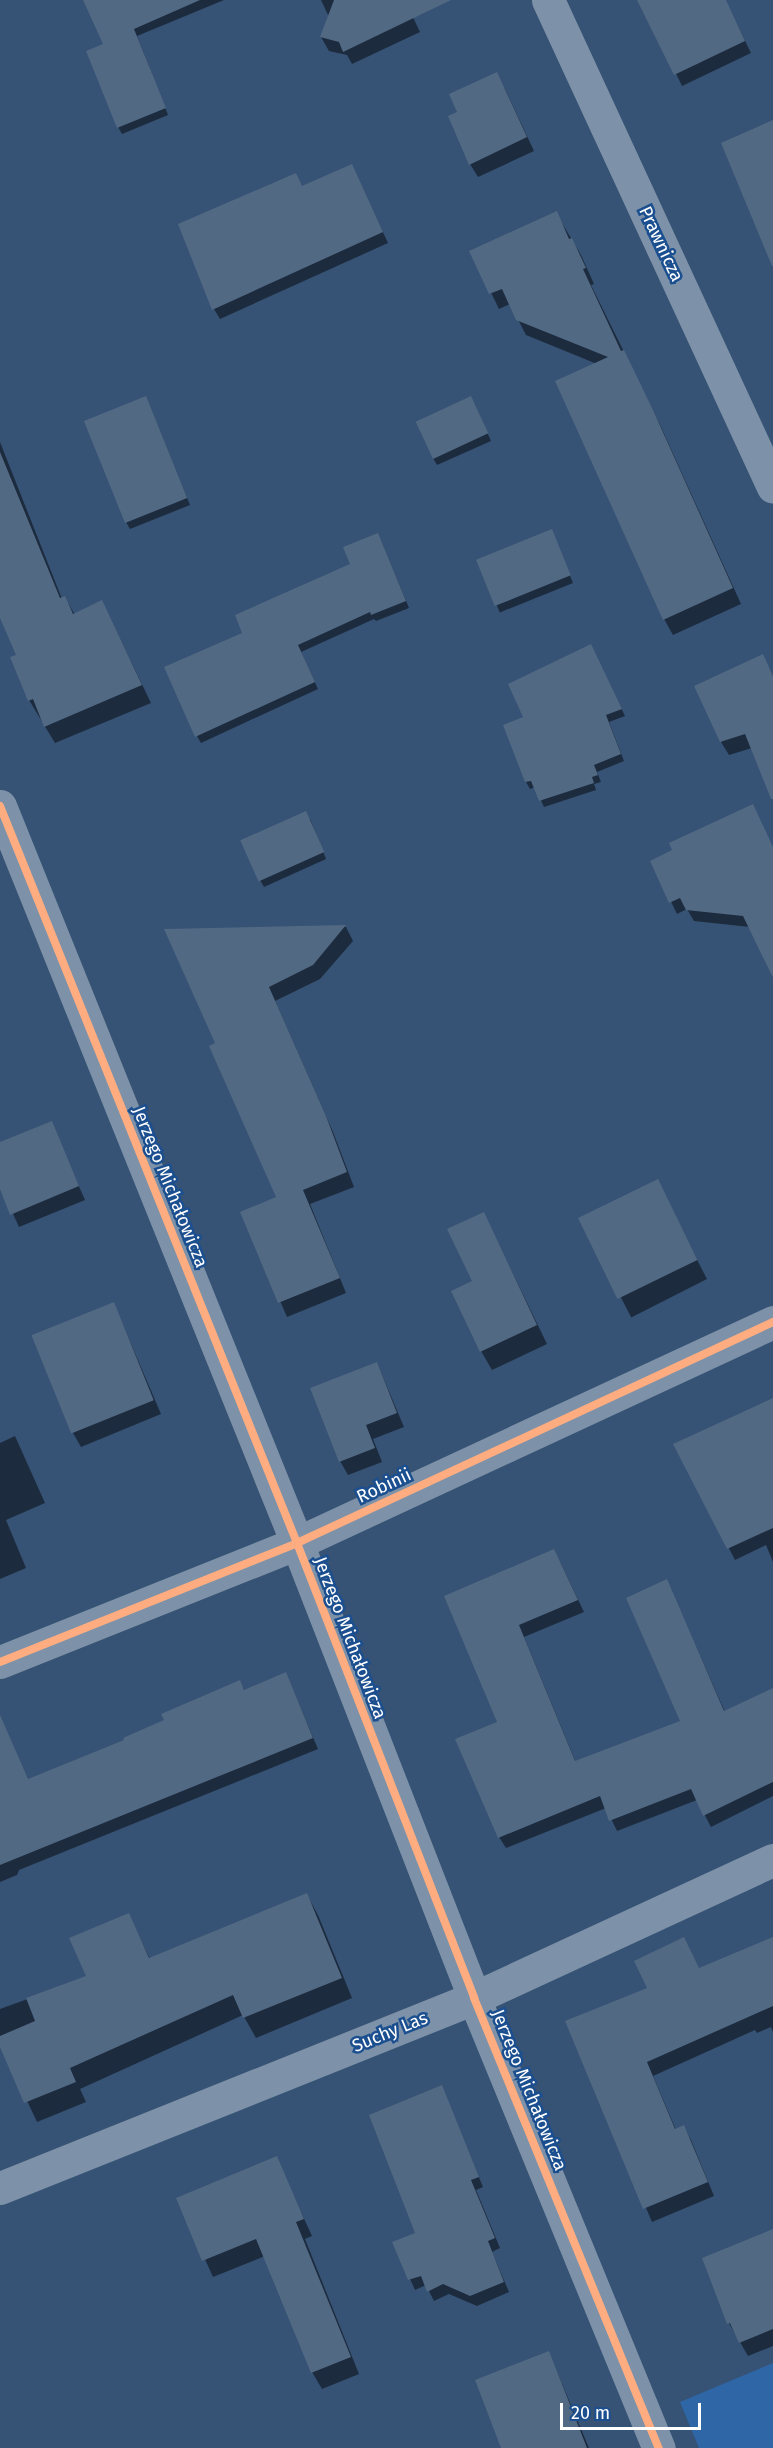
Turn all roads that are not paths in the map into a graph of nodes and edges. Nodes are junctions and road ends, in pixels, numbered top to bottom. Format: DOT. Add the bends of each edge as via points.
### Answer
graph roads {
  1 [pos="548,0"];
  2 [pos="773,487"];
  3 [pos="0,807"];
  4 [pos="773,1322"];
  5 [pos="297,1543"];
  6 [pos="0,1662"];
  7 [pos="773,1860"];
  8 [pos="474,1998"];
  9 [pos="0,2188"];
  10 [pos="659,2448"];
  1 -- 2 [label="street, Prawnicza"];
  3 -- 5 [label="street, Jerzego Michałowicza"];
  4 -- 5 [label="street, Robinii"];
  5 -- 6 [label="street, Robinii"];
  5 -- 8 [label="street, Jerzego Michałowicza"];
  7 -- 8 [label="street, Suchy Las"];
  8 -- 9 [label="street, Suchy Las"];
  8 -- 10 [label="street, Jerzego Michałowicza"];
}
